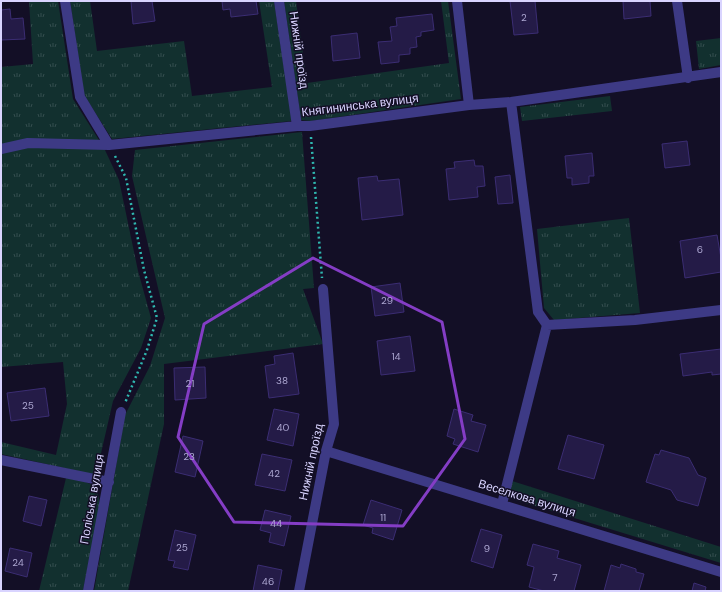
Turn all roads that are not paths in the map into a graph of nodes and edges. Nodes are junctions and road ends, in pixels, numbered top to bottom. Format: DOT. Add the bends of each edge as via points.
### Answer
graph roads {
  1 [pos="65,1"];
  2 [pos="279,1"];
  3 [pos="457,1"];
  4 [pos="678,1"];
  5 [pos="721,72"];
  6 [pos="688,78"];
  7 [pos="511,102"];
  8 [pos="469,105"];
  9 [pos="297,126"];
  10 [pos="109,145"];
  11 [pos="1,149"];
  12 [pos="323,288"];
  13 [pos="721,310"];
  14 [pos="547,325"];
  15 [pos="121,412"];
  16 [pos="326,451"];
  17 [pos="1,460"];
  18 [pos="109,482"];
  19 [pos="502,504"];
  20 [pos="721,572"];
  21 [pos="88,591"];
  22 [pos="299,591"];
  1 -- 10 [label="street" via="80,97"];
  2 -- 9 [label="street, Нижній проїзд"];
  3 -- 8 [label="street"];
  4 -- 6 [label="street"];
  5 -- 6 [label="street, Княгининська вулиця"];
  6 -- 7 [label="street, Княгининська вулиця"];
  7 -- 8 [label="street, Княгининська вулиця"];
  7 -- 14 [label="street" via="538,312"];
  8 -- 9 [label="street, Княгининська вулиця"];
  9 -- 10 [label="street, Княгининська вулиця"];
  10 -- 11 [label="street, Княгининська вулиця" via="28,143"];
  12 -- 16 [label="street, Нижній проїзд" via="334,424"];
  13 -- 14 [label="street" via="635,320"];
  14 -- 19 [label="street"];
  15 -- 18 [label="street, Поліська вулиця"];
  16 -- 19 [label="street, Веселкова вулиця"];
  16 -- 22 [label="street, Нижній проїзд"];
  17 -- 18 [label="street"];
  18 -- 21 [label="street, Поліська вулиця"];
  19 -- 20 [label="street, Веселкова вулиця"];
}
